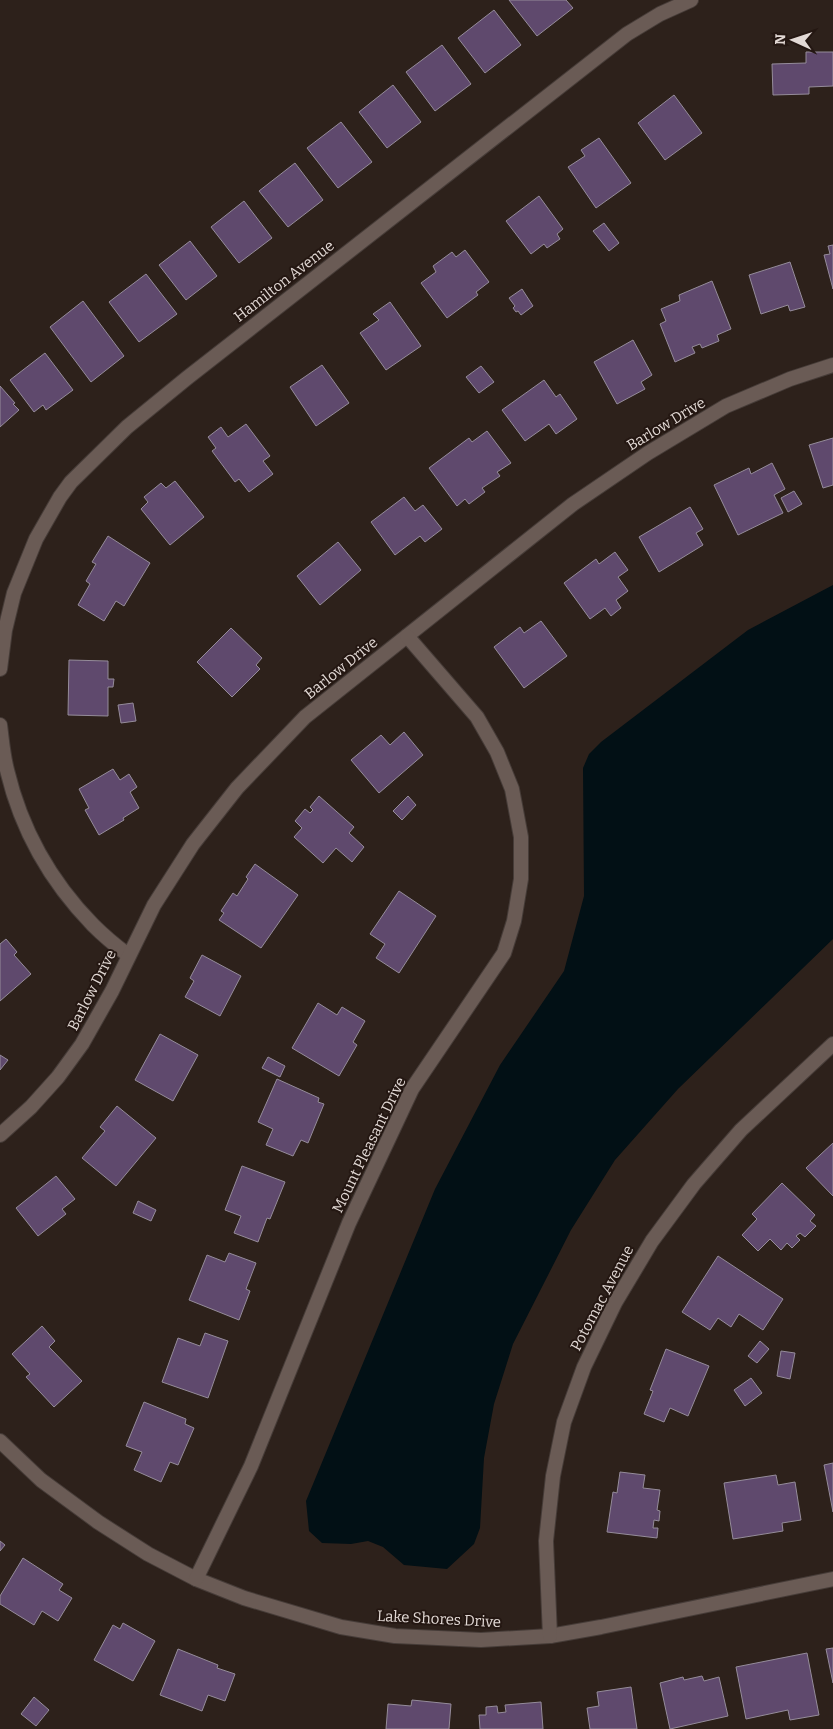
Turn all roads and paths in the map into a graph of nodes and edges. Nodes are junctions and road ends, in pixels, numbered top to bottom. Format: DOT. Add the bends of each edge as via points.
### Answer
graph roads {
  1 [pos="690,0"];
  2 [pos="833,365"];
  3 [pos="407,636"];
  4 [pos="0,669"];
  5 [pos="0,725"];
  6 [pos="128,955"];
  7 [pos="833,1044"];
  8 [pos="0,1135"];
  9 [pos="0,1441"];
  10 [pos="196,1579"];
  11 [pos="833,1579"];
  12 [pos="550,1636"];
  1 -- 4 [label="street, Hamilton Avenue" via="627,34 120,434 71,482 36,539 14,593"];
  2 -- 3 [label="street, Barlow Drive" via="726,406 648,453 572,504"];
  3 -- 6 [label="street, Barlow Drive" via="305,717 237,788 193,844 154,904"];
  3 -- 10 [label="street, Mount Pleasant Drive" via="477,717 497,752 512,789 520,837 521,879 514,921 504,953 412,1089 349,1223 251,1466"];
  5 -- 6 [label="street" via="6,769 20,814 39,855 64,892 94,927"];
  6 -- 8 [label="street, Barlow Drive" via="82,1044 31,1107"];
  7 -- 12 [label="street, Potomac Avenue" via="741,1130 694,1184 652,1242 615,1303 584,1367 564,1422 552,1476 546,1541"];
  9 -- 10 [label="street, Lake Shores Drive" via="40,1480 98,1522 148,1554"];
  10 -- 12 [label="street, Lake Shores Drive" via="244,1598 333,1624 395,1636 481,1640"];
  11 -- 12 [label="street, Lake Shores Drive"];
}
